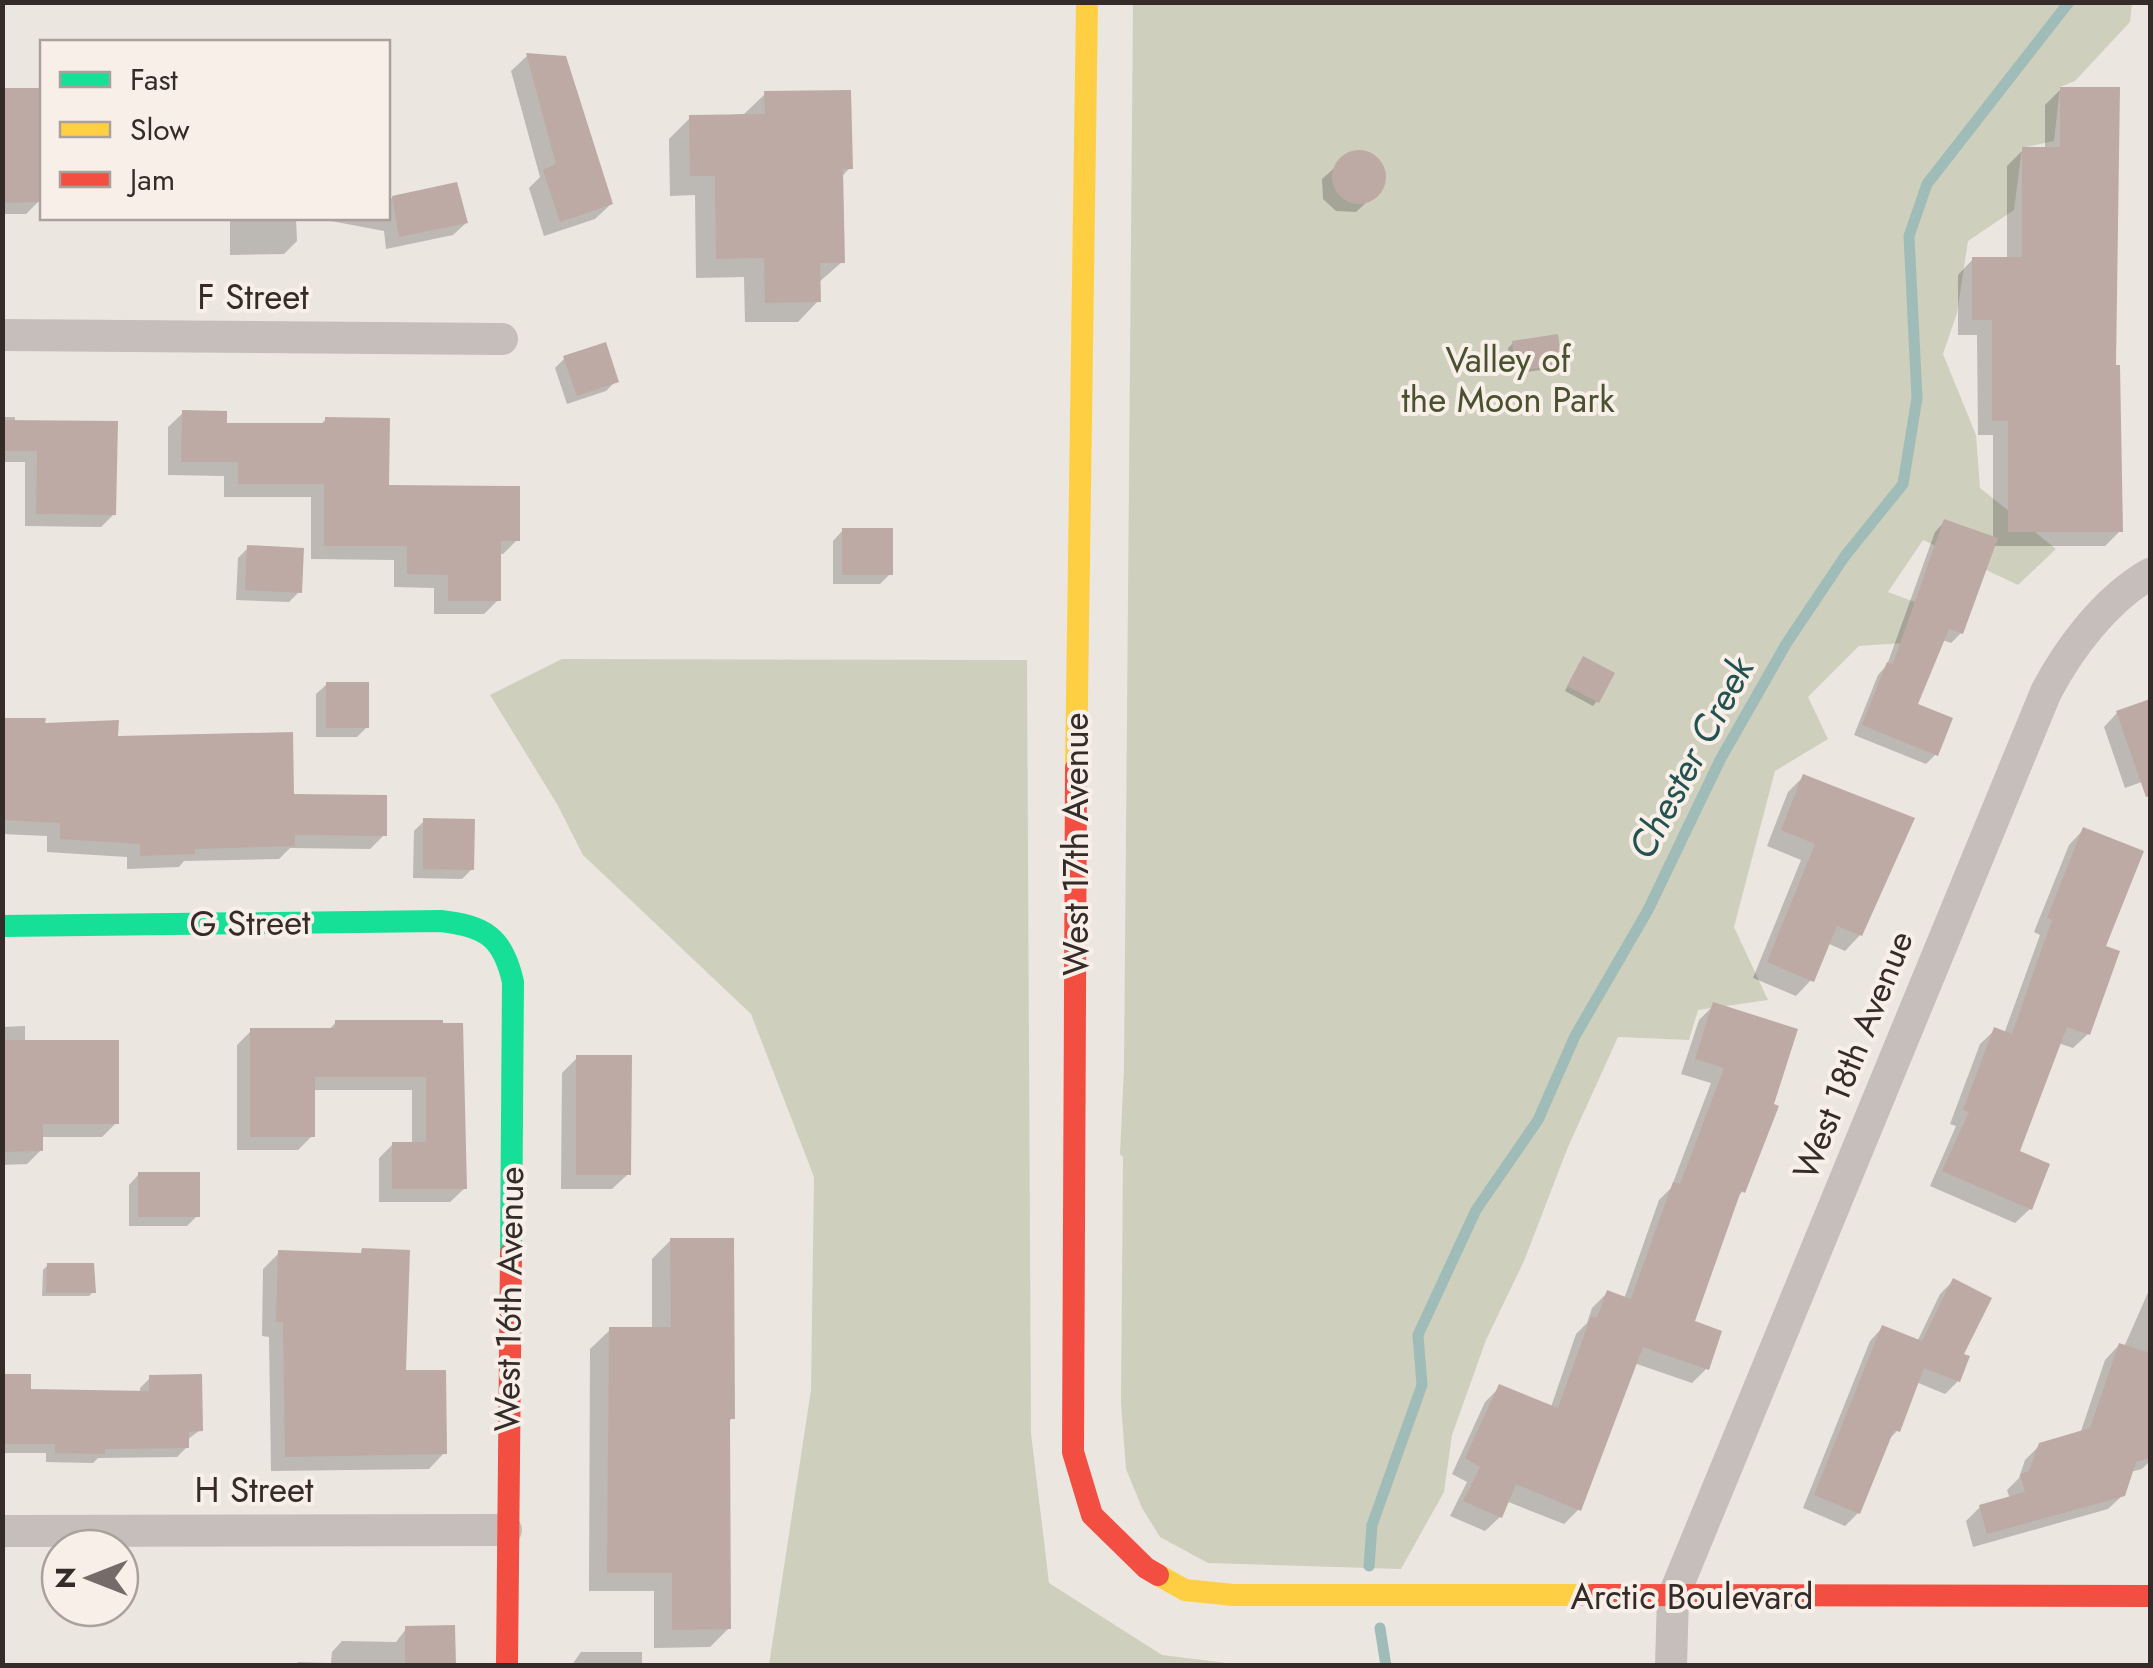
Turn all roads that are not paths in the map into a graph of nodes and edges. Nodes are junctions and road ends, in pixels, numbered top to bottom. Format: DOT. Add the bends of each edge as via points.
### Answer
graph roads {
  1 [pos="1087,2"];
  2 [pos="2,336"];
  3 [pos="502,339"];
  4 [pos="2150,574"];
  5 [pos="2,926"];
  6 [pos="493,938"];
  7 [pos="506,1530"];
  8 [pos="2,1531"];
  9 [pos="1233,1595"];
  10 [pos="2150,1596"];
  11 [pos="1673,1597"];
  12 [pos="507,1666"];
  13 [pos="1671,1666"];
  1 -- 9 [label="main road, West 17th Avenue" via="1076,645 1074,1452 1092,1515 1146,1568 1185,1590"];
  2 -- 3 [label="street, F Street"];
  4 -- 11 [label="street, West 18th Avenue" via="2096,619 2067,652 2046,692"];
  5 -- 6 [label="main road, G Street" via="442,921 468,924"];
  6 -- 7 [label="main road, West 16th Avenue" via="509,957 513,982"];
  7 -- 8 [label="street, H Street"];
  7 -- 12 [label="main road, West 16th Avenue"];
  9 -- 11 [label="main road, Arctic Boulevard"];
  10 -- 11 [label="main road, Arctic Boulevard"];
  11 -- 13 [label="street"];
}
